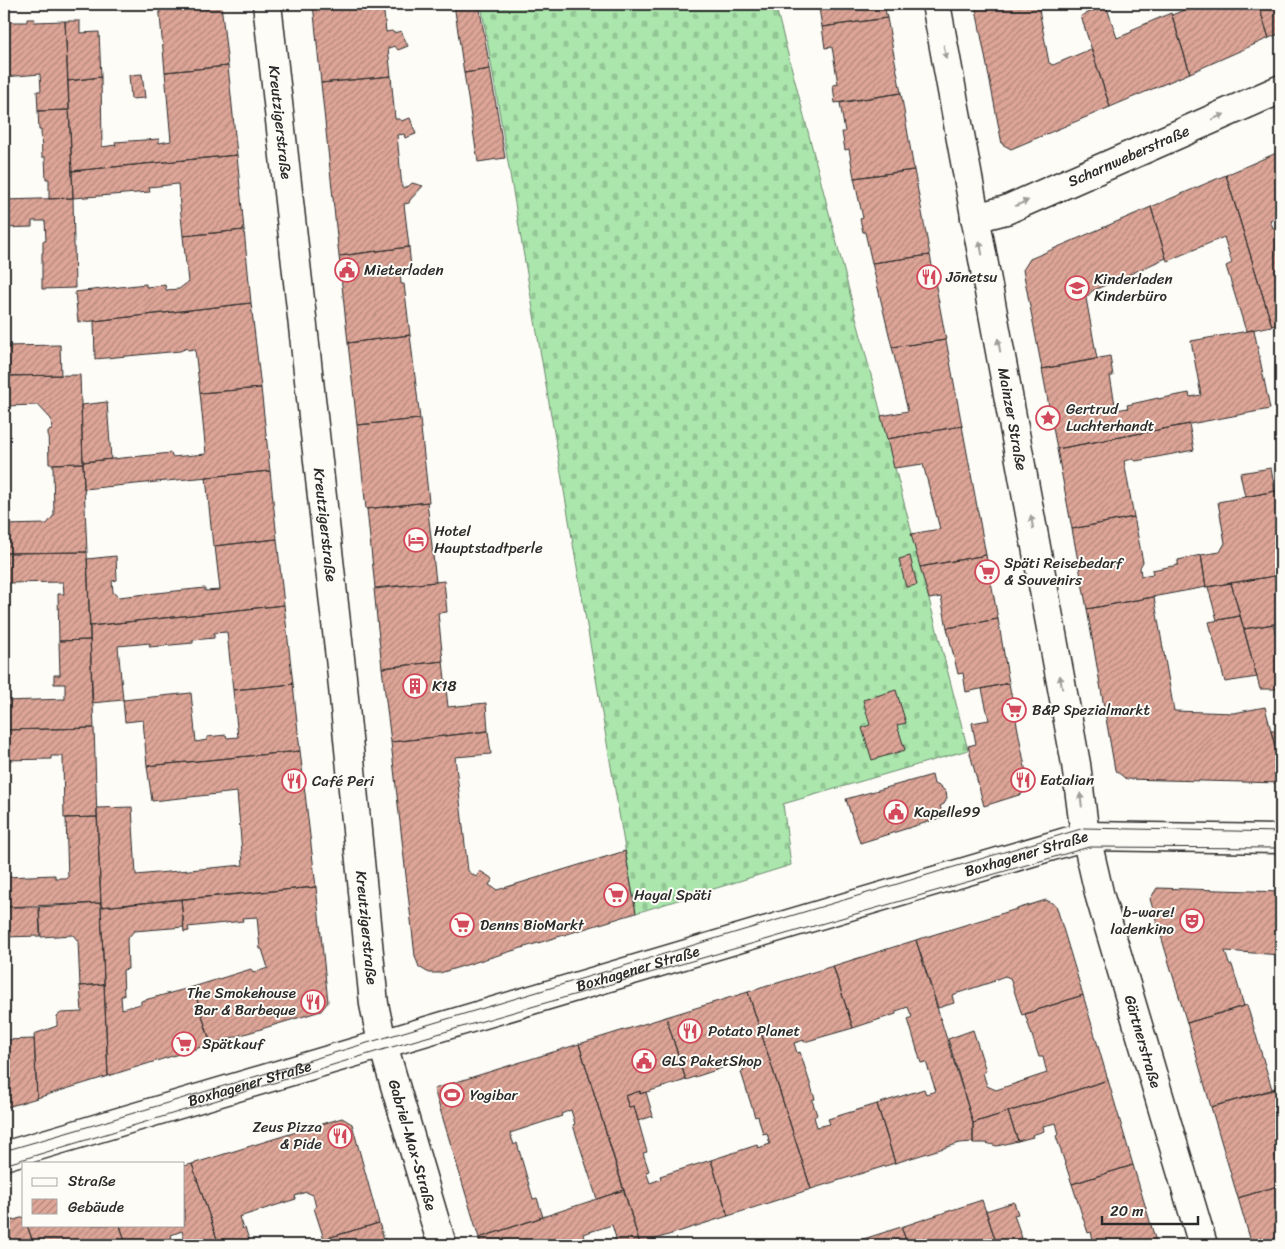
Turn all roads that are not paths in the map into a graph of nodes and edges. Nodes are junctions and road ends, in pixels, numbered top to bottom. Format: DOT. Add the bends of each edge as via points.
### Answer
graph roads {
  1 [pos="267,4"];
  2 [pos="936,4"];
  3 [pos="1281,89"];
  4 [pos="976,218"];
  5 [pos="1086,836"];
  6 [pos="1281,839"];
  7 [pos="384,1044"];
  8 [pos="4,1156"];
  9 [pos="442,1245"];
  10 [pos="1203,1245"];
  1 -- 7 [label="street, Kreutzigerstraße" via="341,667 374,1004"];
  2 -- 4 [label="street, Mainzer Straße, one-way"];
  4 -- 3 [label="street, Scharnweberstraße, one-way" via="1006,210"];
  5 -- 4 [label="street, Mainzer Straße, one-way" via="1076,764"];
  5 -- 6 [label="street, Boxhagener Straße"];
  5 -- 7 [label="street, Boxhagener Straße"];
  5 -- 10 [label="street, Gärtnerstraße" via="1100,897"];
  7 -- 8 [label="street, Boxhagener Straße"];
  7 -- 9 [label="street, Gabriel-Max-Straße"];
}
